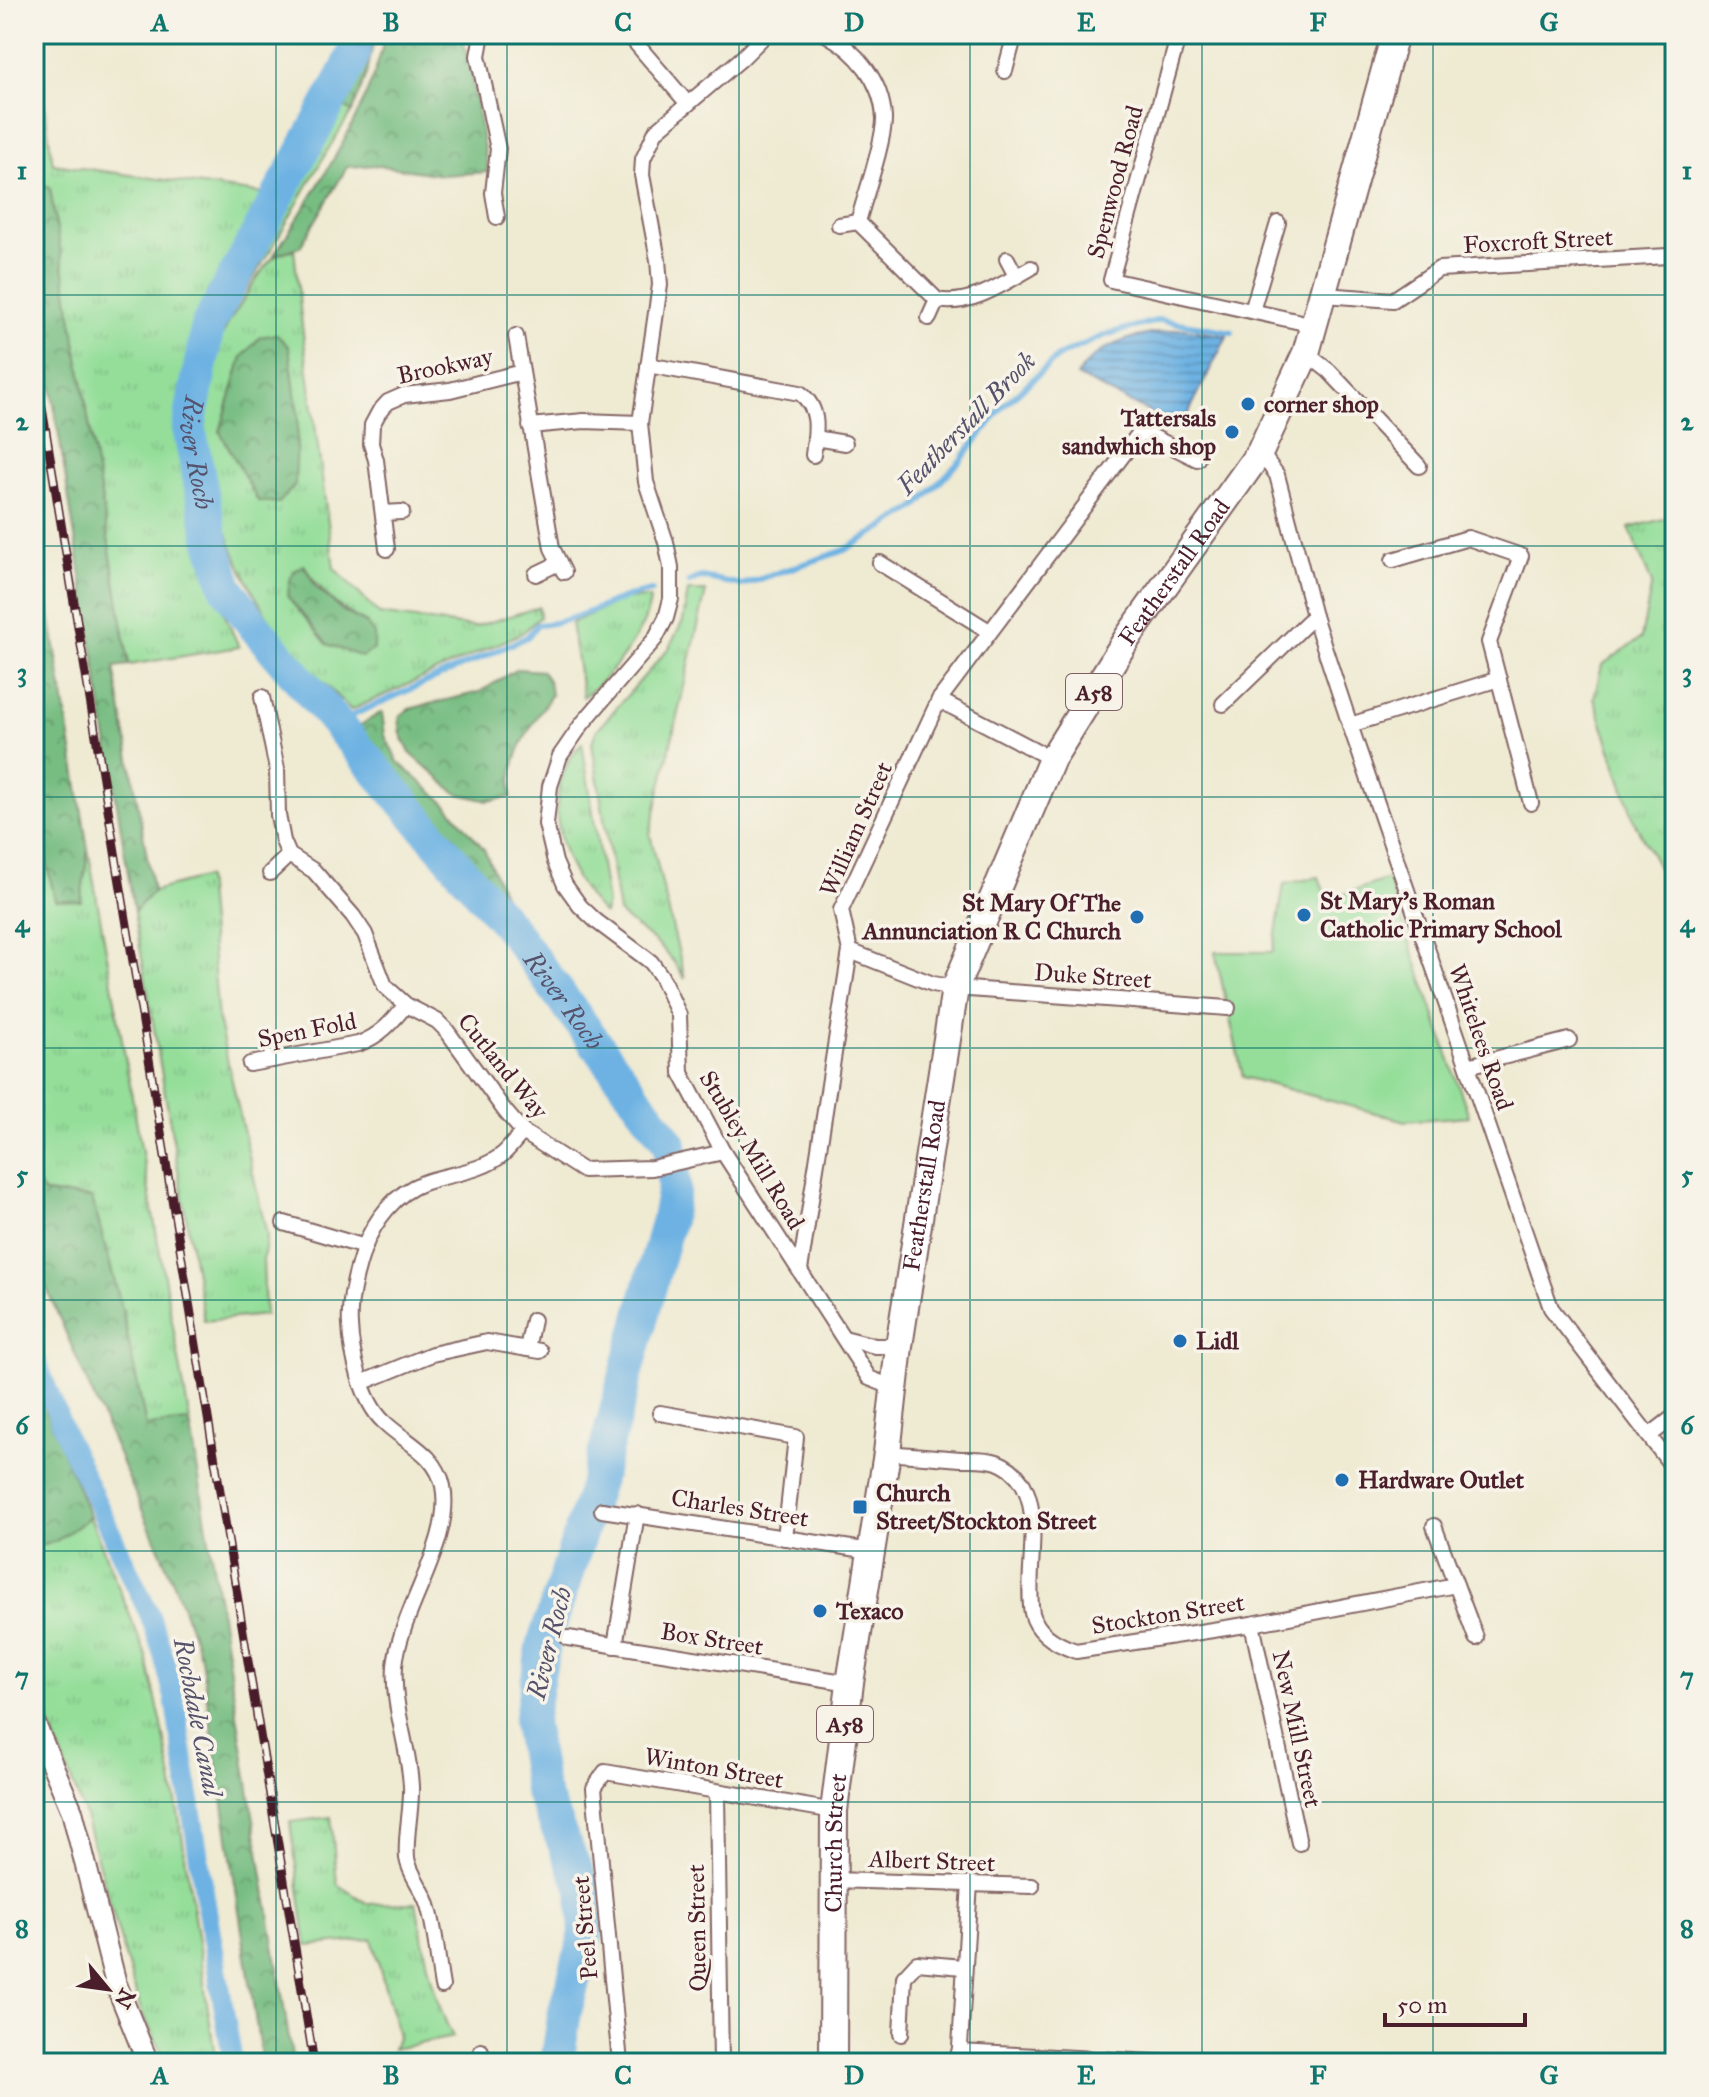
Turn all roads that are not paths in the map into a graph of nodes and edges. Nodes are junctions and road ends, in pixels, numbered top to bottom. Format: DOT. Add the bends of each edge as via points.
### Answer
graph roads {
  1 [pos="482,34"];
  2 [pos="628,34"];
  3 [pos="766,34"];
  4 [pos="826,34"];
  5 [pos="1015,34"];
  6 [pos="1179,34"];
  7 [pos="1393,35"];
  8 [pos="1005,71"];
  9 [pos="688,104"];
  10 [pos="497,217"];
  11 [pos="858,222"];
  12 [pos="1278,223"];
  13 [pos="839,225"];
  14 [pos="1668,256"];
  15 [pos="1007,259"];
  16 [pos="1031,268"];
  17 [pos="1016,276"];
  18 [pos="1324,295"];
  19 [pos="937,300"];
  20 [pos="1252,311"];
  21 [pos="929,318"];
  22 [pos="1314,325"];
  23 [pos="516,336"];
  24 [pos="1306,353"];
  25 [pos="648,365"];
  26 [pos="522,372"];
  27 [pos="356,421"];
  28 [pos="640,423"];
  29 [pos="372,425"];
  30 [pos="530,426"];
  31 [pos="815,438"];
  32 [pos="845,443"];
  33 [pos="1260,452"];
  34 [pos="813,455"];
  35 [pos="1197,459"];
  36 [pos="1419,466"];
  37 [pos="402,512"];
  38 [pos="383,513"];
  39 [pos="387,549"];
  40 [pos="1393,560"];
  41 [pos="880,563"];
  42 [pos="536,574"];
  43 [pos="1314,616"];
  44 [pos="989,631"];
  45 [pos="1499,679"];
  46 [pos="262,697"];
  47 [pos="939,700"];
  48 [pos="1223,704"];
  49 [pos="284,721"];
  50 [pos="269,723"];
  51 [pos="1350,725"];
  52 [pos="1052,759"];
  53 [pos="1531,803"];
  54 [pos="289,855"];
  55 [pos="270,873"];
  56 [pos="850,951"];
  57 [pos="955,988"];
  58 [pos="406,1005"];
  59 [pos="1228,1008"];
  60 [pos="1569,1040"];
  61 [pos="270,1043"];
  62 [pos="273,1060"];
  63 [pos="250,1064"];
  64 [pos="1468,1066"];
  65 [pos="523,1132"];
  66 [pos="723,1152"];
  67 [pos="284,1223"];
  68 [pos="365,1247"];
  69 [pos="800,1270"];
  70 [pos="533,1320"];
  71 [pos="844,1338"];
  72 [pos="899,1346"];
  73 [pos="361,1383"];
  74 [pos="894,1388"];
  75 [pos="660,1413"];
  76 [pos="1675,1416"];
  77 [pos="1649,1436"];
  78 [pos="887,1453"];
  79 [pos="1675,1470"];
  80 [pos="602,1510"];
  81 [pos="637,1514"];
  82 [pos="1434,1526"];
  83 [pos="785,1538"];
  84 [pos="871,1551"];
  85 [pos="1456,1585"];
  86 [pos="1252,1624"];
  87 [pos="568,1638"];
  88 [pos="1476,1638"];
  89 [pos="615,1646"];
  90 [pos="850,1683"];
  91 [pos="34,1722"];
  92 [pos="594,1788"];
  93 [pos="717,1792"];
  94 [pos="834,1811"];
  95 [pos="1299,1843"];
  96 [pos="832,1880"];
  97 [pos="970,1883"];
  98 [pos="1032,1886"];
  99 [pos="963,1967"];
  100 [pos="442,1986"];
  101 [pos="901,2034"];
  102 [pos="959,2058"];
  103 [pos="1108,2061"];
  104 [pos="148,2063"];
  105 [pos="620,2063"];
  106 [pos="721,2063"];
  107 [pos="833,2063"];
  108 [pos="1174,2063"];
  1 -- 10 [label="street" via="478,56 498,149 493,193"];
  2 -- 9 [label="street"];
  3 -- 9 [label="street, Stubley Mill Road"];
  4 -- 11 [label="street" via="860,62 880,96 884,122"];
  5 -- 8 [label="street"];
  6 -- 20 [label="street, Spenwood Road" via="1111,280"];
  7 -- 18 [label="highway, Featherstall Road / A58"];
  9 -- 25 [label="street, Stubley Mill Road" via="656,131 643,159 660,285"];
  11 -- 13 [label="street"];
  11 -- 19 [label="street"];
  12 -- 20 [label="street"];
  14 -- 18 [label="street, Foxcroft Street" via="1439,269 1393,300"];
  15 -- 17 [label="street"];
  16 -- 17 [label="street"];
  17 -- 19 [label="street" via="978,296 949,303"];
  18 -- 22 [label="highway, Featherstall Road / A58"];
  19 -- 21 [label="street"];
  20 -- 22 [label="street, Spenwood Road"];
  22 -- 24 [label="highway, Featherstall Road / A58"];
  23 -- 26 [label="street, Brookway"];
  24 -- 33 [label="highway, Featherstall Road / A58"];
  24 -- 36 [label="street"];
  25 -- 28 [label="street, Stubley Mill Road"];
  25 -- 31 [label="street" via="800,393 813,406"];
  26 -- 29 [label="street, Brookway" via="404,395 388,402"];
  26 -- 30 [label="street, Brookway"];
  27 -- 29 [label="street"];
  28 -- 30 [label="street"];
  28 -- 66 [label="street, Stubley Mill Road" via="646,482 671,567 671,599 655,639 560,756 546,824 555,862 580,906 651,962 669,989 679,1015 681,1073"];
  29 -- 38 [label="street"];
  30 -- 42 [label="street, Brookway" via="552,548 562,567"];
  31 -- 32 [label="street"];
  31 -- 34 [label="street"];
  33 -- 43 [label="street, Whitelees Road" via="1277,475"];
  33 -- 52 [label="highway, Featherstall Road / A58" via="1128,637"];
  35 -- 44 [label="street, William Street" via="1141,431"];
  37 -- 38 [label="street"];
  38 -- 39 [label="street"];
  40 -- 45 [label="street" via="1468,538 1521,556 1489,642"];
  41 -- 44 [label="street"];
  43 -- 48 [label="street"];
  43 -- 51 [label="street, Whitelees Road"];
  44 -- 47 [label="street, William Street"];
  45 -- 51 [label="street"];
  45 -- 53 [label="street"];
  46 -- 50 [label="street"];
  47 -- 52 [label="street"];
  47 -- 56 [label="street, William Street" via="841,910"];
  49 -- 50 [label="street"];
  50 -- 54 [label="street" via="278,815"];
  51 -- 64 [label="street, Whitelees Road"];
  52 -- 57 [label="highway, Featherstall Road / A58"];
  54 -- 55 [label="street"];
  54 -- 58 [label="street, Cutland Way" via="314,871 353,916 385,986"];
  56 -- 57 [label="street, Duke Street"];
  56 -- 69 [label="street, William Street"];
  57 -- 59 [label="street, Duke Street"];
  57 -- 72 [label="highway, Featherstall Road / A58"];
  58 -- 62 [label="street, Spen Fold" via="373,1039"];
  58 -- 65 [label="street, Cutland Way" via="447,1031"];
  60 -- 64 [label="street"];
  61 -- 62 [label="street"];
  62 -- 63 [label="street, Spen Fold"];
  64 -- 77 [label="street, Whitelees Road" via="1551,1308"];
  65 -- 66 [label="street, Cutland Way" via="582,1170 652,1168"];
  65 -- 68 [label="street" via="490,1162 421,1184 397,1199"];
  66 -- 69 [label="street, Stubley Mill Road"];
  67 -- 68 [label="street"];
  68 -- 73 [label="street" via="349,1327"];
  69 -- 71 [label="street, Stubley Mill Road"];
  70 -- 73 [label="street" via="533,1350 487,1342 432,1354"];
  71 -- 72 [label="street"];
  71 -- 74 [label="street, Stubley Mill Road" via="869,1378"];
  72 -- 74 [label="highway, Featherstall Road / A58"];
  73 -- 100 [label="street" via="383,1421 433,1464 445,1497 437,1541 395,1667 411,1786 407,1861 427,1903"];
  74 -- 78 [label="highway, Church Street / A58"];
  75 -- 83 [label="street" via="796,1437"];
  76 -- 77 [label="street"];
  77 -- 79 [label="street, Whitelees Road"];
  78 -- 84 [label="highway, Church Street / A58"];
  78 -- 86 [label="street, Stockton Street" via="994,1461 1013,1470 1027,1487 1031,1510 1032,1614 1059,1645 1076,1651"];
  80 -- 81 [label="street, Charles Street"];
  81 -- 83 [label="street, Charles Street"];
  81 -- 89 [label="street"];
  82 -- 85 [label="street"];
  83 -- 84 [label="street, Charles Street"];
  84 -- 90 [label="highway, Church Street / A58"];
  85 -- 86 [label="street, Stockton Street"];
  85 -- 88 [label="street"];
  86 -- 95 [label="street, New Mill Street"];
  87 -- 89 [label="street, Box Street"];
  89 -- 90 [label="street, Box Street"];
  90 -- 94 [label="highway, Church Street / A58"];
  91 -- 104 [label="main road" via="72,1811 116,1984"];
  92 -- 93 [label="street, Winton Street" via="605,1772"];
  92 -- 105 [label="street, Peel Street"];
  93 -- 94 [label="street, Winton Street"];
  93 -- 106 [label="street, Queen Street"];
  94 -- 96 [label="highway, Church Street / A58"];
  96 -- 97 [label="street, Albert Street"];
  96 -- 107 [label="highway, Church Street / A58"];
  97 -- 98 [label="street, Albert Street"];
  97 -- 99 [label="street"];
  99 -- 101 [label="street" via="917,1963 904,1977"];
  99 -- 102 [label="street"];
  102 -- 103 [label="street"];
  103 -- 108 [label="street"];
}
